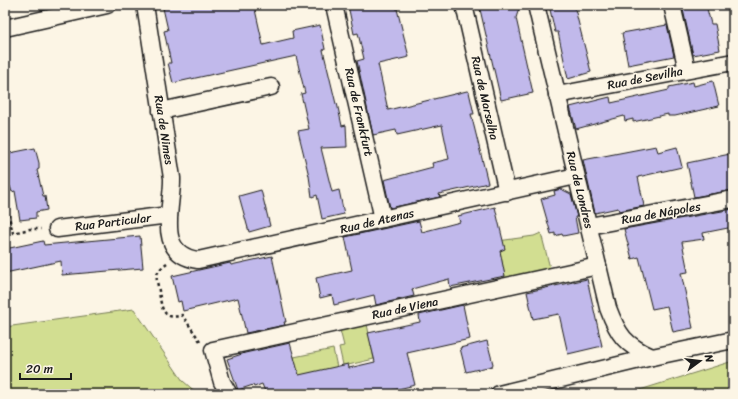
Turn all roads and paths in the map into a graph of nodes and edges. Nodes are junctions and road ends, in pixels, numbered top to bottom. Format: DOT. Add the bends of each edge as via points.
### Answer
graph roads {
  1 [pos="107,5"];
  2 [pos="145,5"];
  3 [pos="334,5"];
  4 [pos="464,5"];
  5 [pos="536,5"];
  6 [pos="672,5"];
  7 [pos="5,28"];
  8 [pos="733,62"];
  9 [pos="687,70"];
  10 [pos="271,87"];
  11 [pos="558,94"];
  12 [pos="161,111"];
  13 [pos="576,176"];
  14 [pos="507,192"];
  15 [pos="733,199"];
  16 [pos="5,202"];
  17 [pos="169,215"];
  18 [pos="383,219"];
  19 [pos="589,226"];
  20 [pos="57,229"];
  21 [pos="179,252"];
  22 [pos="598,266"];
  23 [pos="733,340"];
  24 [pos="213,350"];
  25 [pos="652,357"];
  26 [pos="229,394"];
  27 [pos="499,394"];
  1 -- 7 [label="street"];
  2 -- 12 [label="street, Rua de Nimes"];
  3 -- 18 [label="street, Rua de Frankfurt"];
  4 -- 14 [label="street, Rua de Marselha"];
  5 -- 11 [label="street, Rua de Londres"];
  6 -- 9 [label="street"];
  8 -- 9 [label="street, Rua de Sevilha"];
  9 -- 11 [label="street, Rua de Sevilha"];
  10 -- 12 [label="street"];
  11 -- 13 [label="street, Rua de Londres"];
  12 -- 17 [label="street, Rua de Nimes" via="172,178"];
  13 -- 14 [label="street, Rua de Atenas"];
  13 -- 19 [label="street, Rua de Londres"];
  14 -- 18 [label="street, Rua de Atenas"];
  15 -- 19 [label="street, Rua de Nápoles"];
  16 -- 20 [label="path" via="13,233 30,229"];
  17 -- 20 [label="street, Rua Particular"];
  17 -- 21 [label="street, Rua de Nimes" via="170,236"];
  18 -- 21 [label="street, Rua de Atenas" via="198,260 188,259"];
  19 -- 22 [label="street, Rua de Londres"];
  21 -- 24 [label="path" via="158,272 161,308 171,317 182,315 202,344"];
  22 -- 24 [label="street, Rua de Viena"];
  22 -- 25 [label="street, Rua de Londres" via="608,308 620,333 634,348"];
  23 -- 25 [label="street"];
  24 -- 26 [label="street" via="222,382"];
  25 -- 27 [label="street"];
}
